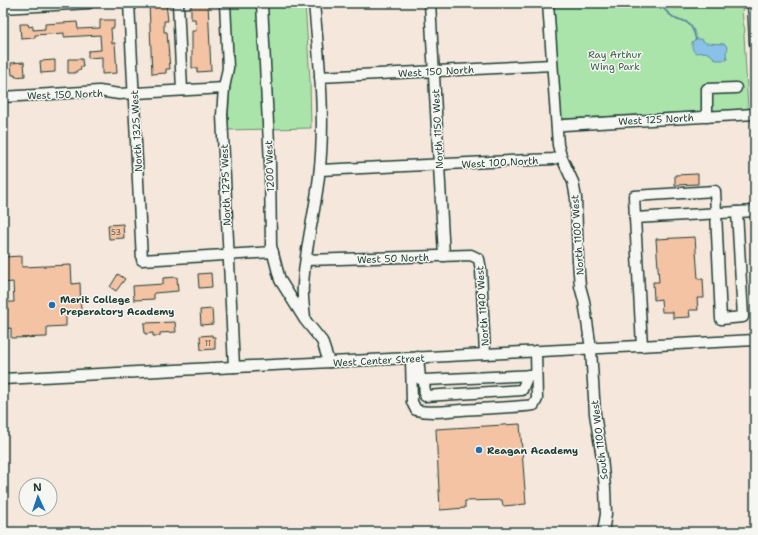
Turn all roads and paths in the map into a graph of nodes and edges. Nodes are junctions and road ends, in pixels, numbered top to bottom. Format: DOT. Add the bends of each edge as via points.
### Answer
graph roads {
  1 [pos="89,3"];
  2 [pos="129,3"];
  3 [pos="178,3"];
  4 [pos="225,3"];
  5 [pos="262,3"];
  6 [pos="314,3"];
  7 [pos="430,3"];
  8 [pos="548,3"];
  9 [pos="753,3"];
  10 [pos="39,4"];
  11 [pos="3,8"];
  12 [pos="755,43"];
  13 [pos="552,65"];
  14 [pos="434,71"];
  15 [pos="320,77"];
  16 [pos="224,88"];
  17 [pos="736,88"];
  18 [pos="182,90"];
  19 [pos="134,93"];
  20 [pos="3,97"];
  21 [pos="755,114"];
  22 [pos="708,116"];
  23 [pos="556,127"];
  24 [pos="561,156"];
  25 [pos="439,165"];
  26 [pos="320,170"];
  27 [pos="755,211"];
  28 [pos="737,212"];
  29 [pos="716,213"];
  30 [pos="635,218"];
  31 [pos="273,252"];
  32 [pos="228,255"];
  33 [pos="444,256"];
  34 [pos="479,259"];
  35 [pos="306,260"];
  36 [pos="305,320"];
  37 [pos="755,340"];
  38 [pos="642,346"];
  39 [pos="591,349"];
  40 [pos="536,351"];
  41 [pos="485,354"];
  42 [pos="414,358"];
  43 [pos="329,362"];
  44 [pos="234,367"];
  45 [pos="532,375"];
  46 [pos="3,379"];
  47 [pos="424,380"];
  48 [pos="603,532"];
  1 -- 10 [label="street"];
  2 -- 19 [label="street, North 1325 West"];
  3 -- 18 [label="street"];
  4 -- 16 [label="street, North 1275 West" via="228,68"];
  5 -- 31 [label="street, 1200 West"];
  6 -- 15 [label="street"];
  7 -- 14 [label="street, North 1150 West"];
  8 -- 13 [label="street, North 1100 West"];
  9 -- 12 [label="street"];
  10 -- 11 [label="street"];
  13 -- 14 [label="street, West 150 North"];
  13 -- 23 [label="street, North 1100 West"];
  14 -- 15 [label="street, West 150 North"];
  14 -- 25 [label="street, North 1150 West"];
  15 -- 26 [label="street"];
  16 -- 18 [label="street, West 150 North"];
  16 -- 32 [label="street, North 1275 West" via="222,115"];
  17 -- 22 [label="street" via="707,89"];
  18 -- 19 [label="street, West 150 North"];
  19 -- 20 [label="street, West 150 North" via="99,91"];
  19 -- 32 [label="street, North 1325 West" via="142,260"];
  21 -- 22 [label="street, West 125 North"];
  22 -- 23 [label="street, West 125 North"];
  23 -- 24 [label="street, North 1100 West"];
  24 -- 25 [label="street, West 100 North" via="552,159"];
  24 -- 39 [label="street, North 1100 West" via="573,182 576,198 580,286"];
  25 -- 26 [label="street, West 100 North"];
  25 -- 33 [label="street, North 1150 West"];
  26 -- 35 [label="street"];
  27 -- 28 [label="street"];
  28 -- 29 [label="street"];
  28 -- 29 [label="street" via="743,317 722,319"];
  29 -- 30 [label="street"];
  29 -- 30 [label="street" via="715,191 634,196"];
  30 -- 38 [label="street"];
  31 -- 32 [label="street"];
  31 -- 36 [label="street, 1200 West" via="280,280"];
  32 -- 44 [label="street, North 1275 West"];
  33 -- 34 [label="street, West 50 North" via="471,254"];
  33 -- 35 [label="street, West 50 North"];
  34 -- 41 [label="street, North 1140 West"];
  35 -- 36 [label="street" via="303,286"];
  36 -- 43 [label="street, 1200 West" via="322,341"];
  37 -- 38 [label="street, West Center Street"];
  38 -- 39 [label="street, West Center Street"];
  39 -- 40 [label="street, West Center Street"];
  39 -- 48 [label="street, South 1100 West" via="595,414 605,488 606,514"];
  40 -- 41 [label="street, West Center Street"];
  40 -- 45 [label="street"];
  41 -- 42 [label="street, West Center Street"];
  42 -- 43 [label="street, West Center Street"];
  42 -- 45 [label="street" via="412,402 416,410 423,412 534,405 537,399"];
  42 -- 47 [label="street" via="420,379"];
  43 -- 44 [label="street, West Center Street"];
  44 -- 46 [label="street, West Center Street"];
  45 -- 47 [label="street"];
  45 -- 47 [label="street" via="522,390 425,396"];
}
